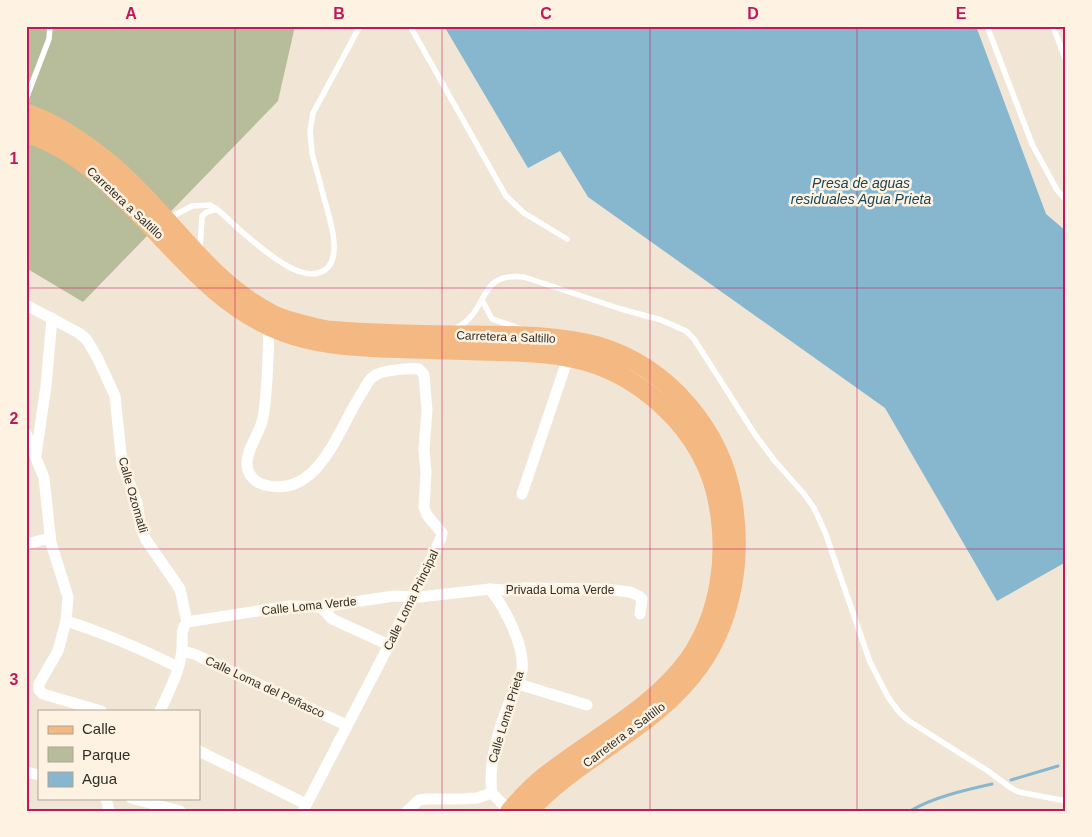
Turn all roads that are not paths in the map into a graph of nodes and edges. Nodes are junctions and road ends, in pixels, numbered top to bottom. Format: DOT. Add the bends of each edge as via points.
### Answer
graph roads {
  1 [pos="50,26"];
  2 [pos="360,26"];
  3 [pos="410,26"];
  4 [pos="987,26"];
  5 [pos="1053,26"];
  6 [pos="1066,60"];
  7 [pos="26,99"];
  8 [pos="26,113"];
  9 [pos="26,133"];
  10 [pos="1066,200"];
  11 [pos="217,209"];
  12 [pos="166,220"];
  13 [pos="567,239"];
  14 [pos="200,256"];
  15 [pos="482,300"];
  16 [pos="26,305"];
  17 [pos="52,318"];
  18 [pos="269,327"];
  19 [pos="442,335"];
  20 [pos="539,336"];
  21 [pos="568,358"];
  22 [pos="26,433"];
  23 [pos="36,456"];
  24 [pos="522,494"];
  25 [pos="50,538"];
  26 [pos="26,544"];
  27 [pos="490,589"];
  28 [pos="411,597"];
  29 [pos="321,607"];
  30 [pos="640,614"];
  31 [pos="66,621"];
  32 [pos="187,622"];
  33 [pos="389,645"];
  34 [pos="182,651"];
  35 [pos="178,667"];
  36 [pos="518,684"];
  37 [pos="587,705"];
  38 [pos="98,710"];
  39 [pos="160,710"];
  40 [pos="346,725"];
  41 [pos="200,753"];
  42 [pos="492,793"];
  43 [pos="139,800"];
  44 [pos="1066,801"];
  45 [pos="304,807"];
  46 [pos="180,811"];
  47 [pos="406,811"];
  48 [pos="510,811"];
  49 [pos="529,811"];
  1 -- 7 [label="lane" via="49,39"];
  2 -- 11 [label="lane" via="310,122 312,153 333,230 334,247 328,268 313,274 294,269 272,256"];
  3 -- 13 [label="lane" via="506,196 524,213"];
  4 -- 10 [label="lane" via="1032,144"];
  5 -- 6 [label="lane"];
  8 -- 12 [label="main road, Carretera a Saltillo" via="57,126 102,156"];
  9 -- 18 [label="main road, Carretera a Saltillo" via="65,151 92,170 211,289"];
  11 -- 12 [label="lane" via="210,205 192,206"];
  11 -- 14 [label="lane" via="202,216"];
  12 -- 14 [label="main road, Carretera a Saltillo"];
  14 -- 19 [label="main road, Carretera a Saltillo" via="236,291 292,321 327,330"];
  15 -- 19 [label="lane" via="467,322"];
  15 -- 20 [label="lane" via="492,319"];
  15 -- 44 [label="lane" via="488,288 499,279 524,277 661,320 686,331 701,348 754,433 814,508 826,532 870,662 899,712 1011,788"];
  16 -- 17 [label="street, Calle Ozomatli"];
  17 -- 23 [label="street"];
  17 -- 32 [label="street, Calle Ozomatli" via="87,340 113,389 122,464 137,503 141,529 180,590"];
  18 -- 21 [label="main road, Carretera a Saltillo" via="304,339 342,346 520,352"];
  18 -- 28 [label="street, Calle Loma Principal" via="263,416 247,460 252,478 259,484 279,488 296,485 320,466 354,404 376,374 416,369 423,373 427,410 424,507 442,535"];
  19 -- 20 [label="main road, Carretera a Saltillo"];
  20 -- 49 [label="main road, Carretera a Saltillo" via="597,346 616,353 653,374 693,410 714,443 729,480 736,522 736,546 732,589 722,624 690,678 643,723 551,789"];
  21 -- 24 [label="street"];
  21 -- 48 [label="main road, Carretera a Saltillo" via="595,364 641,389 670,413 688,435 715,487 722,526 721,571 709,620 700,640 678,672 657,694 542,778"];
  22 -- 23 [label="street"];
  23 -- 25 [label="street" via="44,478"];
  25 -- 26 [label="street"];
  25 -- 31 [label="street" via="68,597"];
  27 -- 28 [label="street, Calle Loma Verde"];
  27 -- 30 [label="street, Privada Loma Verde" via="623,591 640,597"];
  27 -- 36 [label="street, Calle Loma Prieta" via="504,609 522,657"];
  28 -- 29 [label="street, Calle Loma Verde" via="394,596"];
  28 -- 33 [label="street, Calle Loma Principal"];
  29 -- 32 [label="street, Calle Loma Verde" via="290,606"];
  29 -- 33 [label="street" via="332,619"];
  31 -- 35 [label="street" via="138,647"];
  31 -- 38 [label="street" via="58,650 39,684 39,690"];
  32 -- 34 [label="street, Calle Ozomatli" via="182,631"];
  33 -- 40 [label="street, Calle Loma Principal"];
  34 -- 35 [label="street, Calle Ozomatli"];
  34 -- 40 [label="street, Calle Loma del Peñasco"];
  35 -- 39 [label="street, Calle Ozomatli"];
  36 -- 37 [label="street"];
  36 -- 42 [label="street, Calle Loma Prieta" via="509,703 492,762"];
  40 -- 45 [label="street, Calle Loma Principal"];
  41 -- 45 [label="street"];
  42 -- 47 [label="street" via="477,798 426,798"];
  42 -- 48 [label="street"];
  43 -- 46 [label="street"];
}
